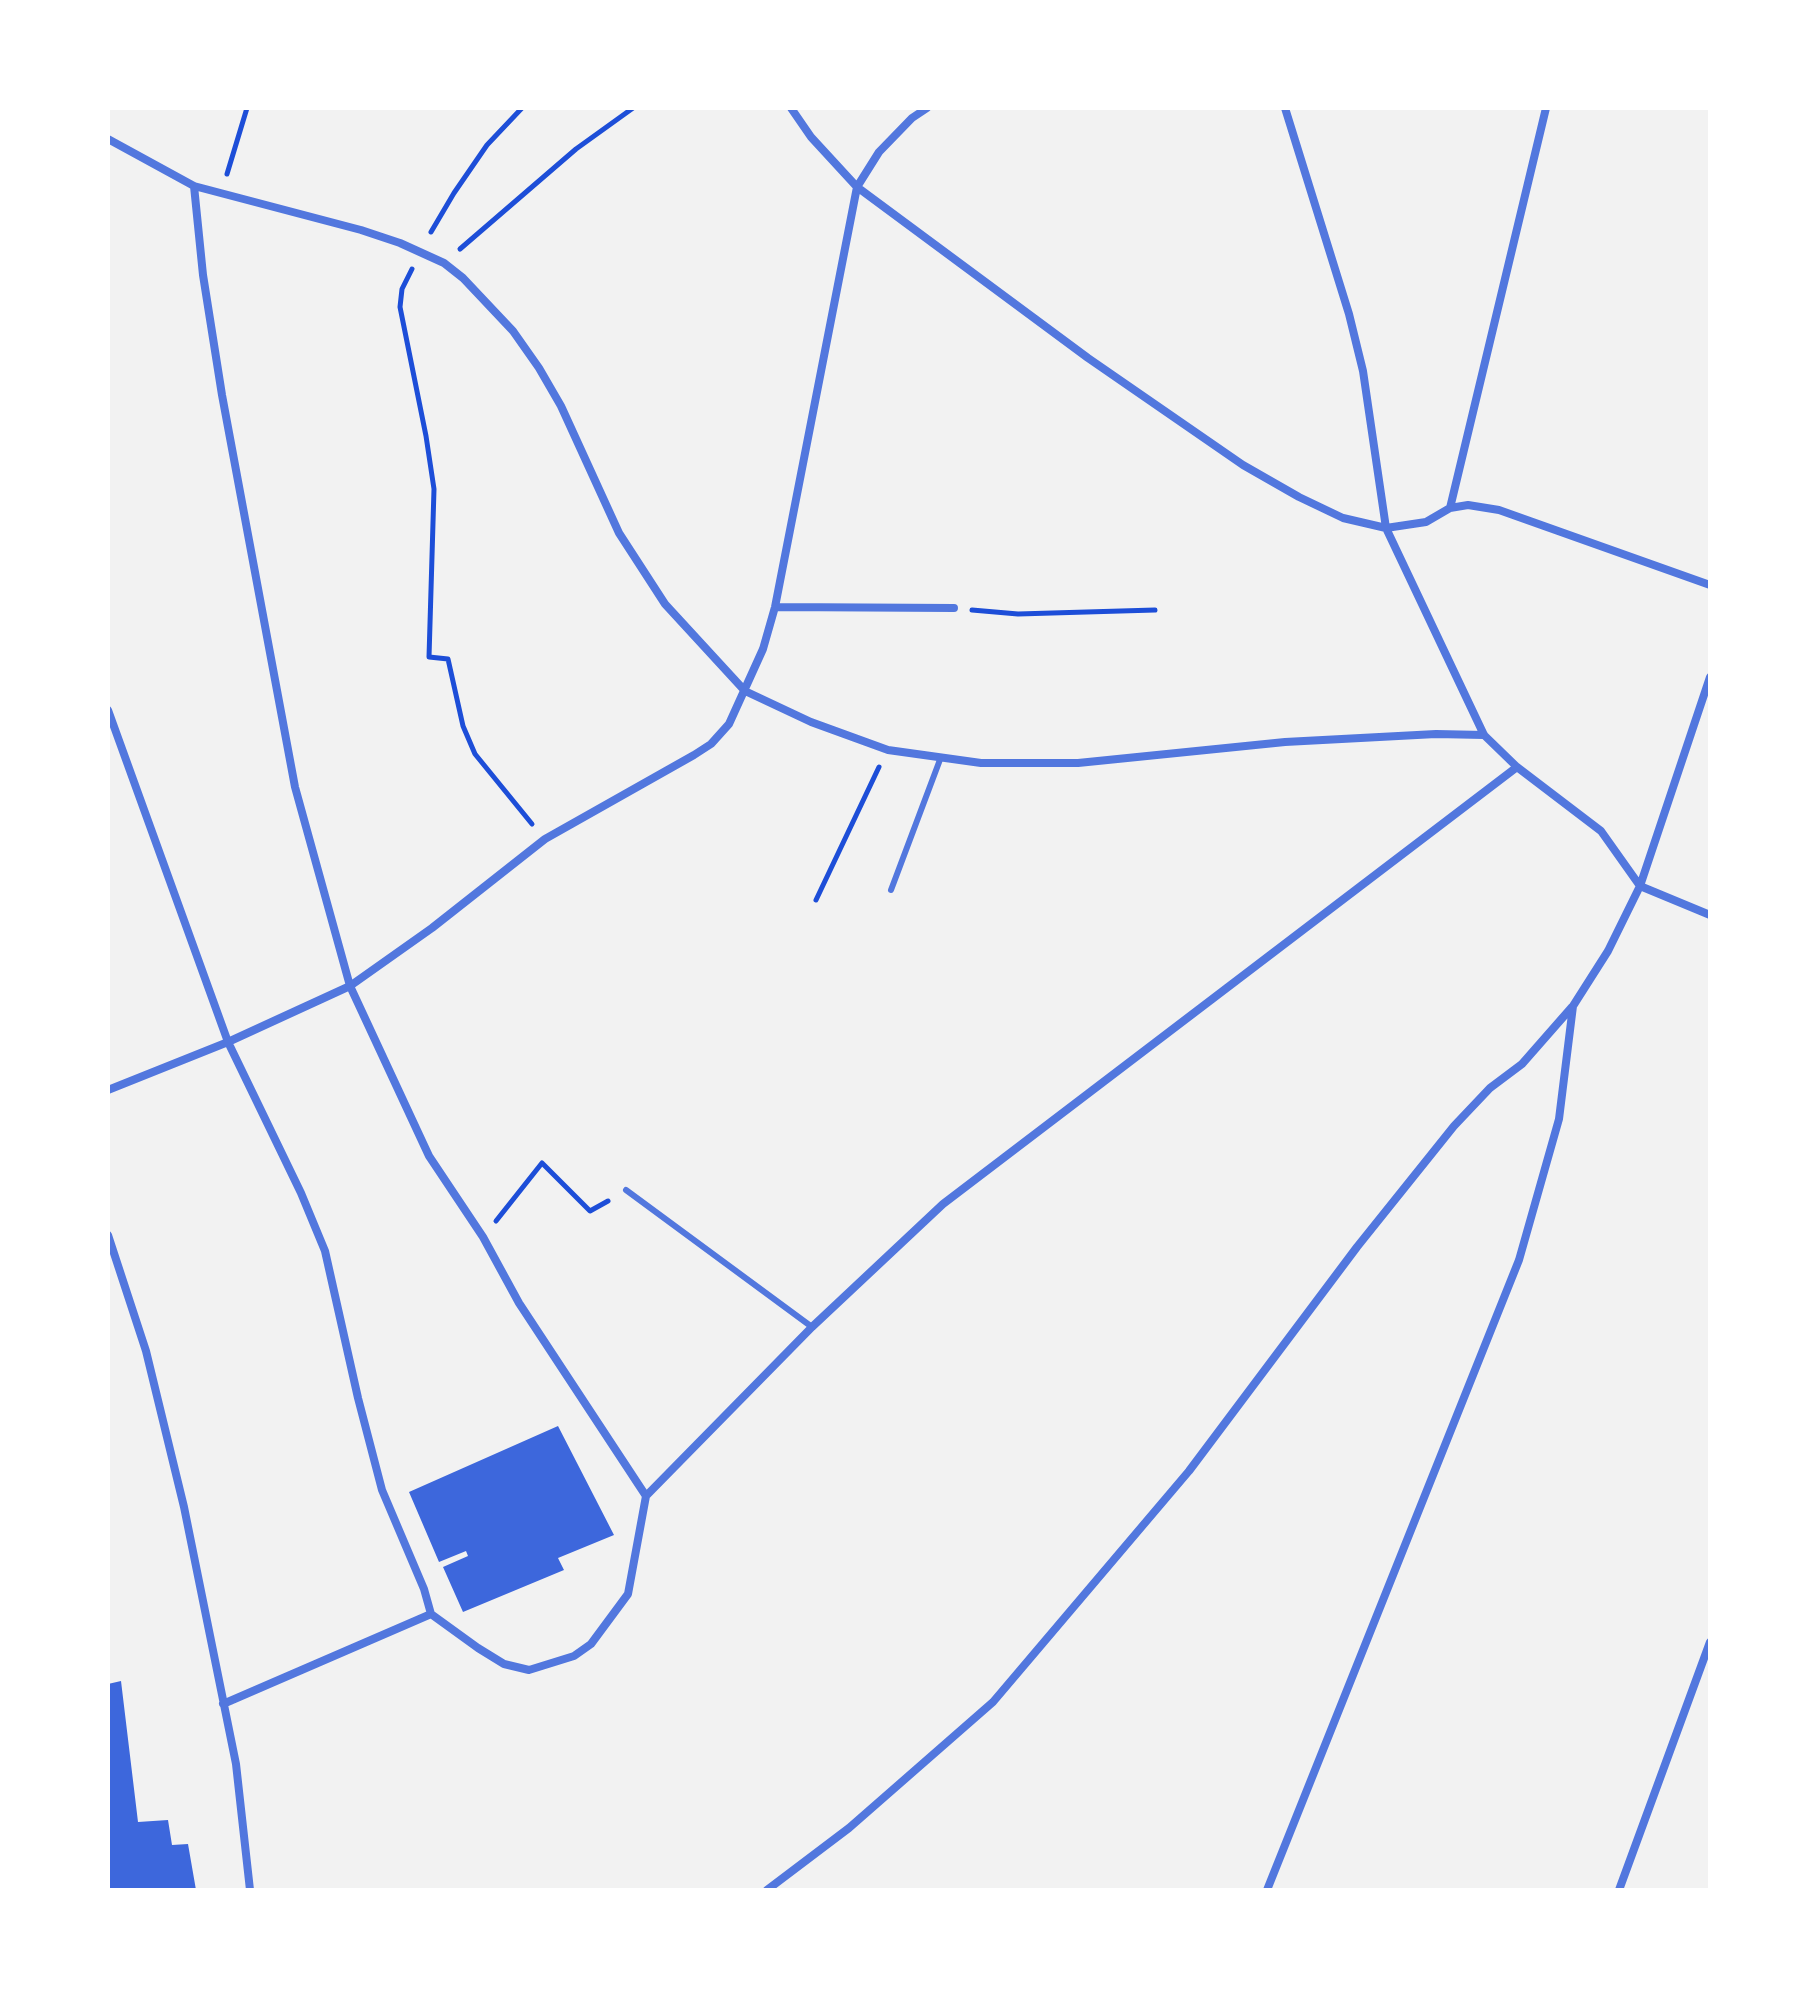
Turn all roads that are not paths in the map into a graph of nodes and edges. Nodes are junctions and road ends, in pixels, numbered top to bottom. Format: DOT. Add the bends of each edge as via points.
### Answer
graph roads {
  1 [pos="791,108"];
  2 [pos="927,108"];
  3 [pos="1285,108"];
  4 [pos="1546,108"];
  5 [pos="108,139"];
  6 [pos="194,186"];
  7 [pos="857,187"];
  8 [pos="1450,508"];
  9 [pos="1386,528"];
  10 [pos="1710,585"];
  11 [pos="775,607"];
  12 [pos="954,608"];
  13 [pos="1710,677"];
  14 [pos="745,691"];
  15 [pos="108,710"];
  16 [pos="1484,735"];
  17 [pos="941,757"];
  18 [pos="1517,767"];
  19 [pos="1640,886"];
  20 [pos="891,890"];
  21 [pos="1710,915"];
  22 [pos="350,986"];
  23 [pos="1573,1006"];
  24 [pos="228,1042"];
  25 [pos="108,1090"];
  26 [pos="626,1190"];
  27 [pos="108,1235"];
  28 [pos="812,1327"];
  29 [pos="646,1496"];
  30 [pos="431,1614"];
  31 [pos="1710,1642"];
  32 [pos="223,1704"];
  33 [pos="250,1890"];
  34 [pos="767,1890"];
  35 [pos="1267,1890"];
  36 [pos="1619,1890"];
  1 -- 7 [label="street"];
  2 -- 7 [label="street" via="879,152"];
  3 -- 9 [label="street" via="1363,371"];
  4 -- 8 [label="street"];
  5 -- 6 [label="street"];
  6 -- 14 [label="street" via="361,230 420,252 444,263 488,302 522,343 561,406 619,533 665,604"];
  6 -- 22 [label="street" via="222,395 295,787"];
  7 -- 9 [label="street" via="1243,465 1343,518"];
  7 -- 11 [label="street"];
  8 -- 9 [label="street" via="1426,522"];
  8 -- 10 [label="street" via="1499,510"];
  9 -- 16 [label="street"];
  11 -- 12 [label="street"];
  11 -- 14 [label="street"];
  13 -- 19 [label="street"];
  14 -- 17 [label="street" via="888,750"];
  14 -- 22 [label="street" via="729,724 711,744 545,839"];
  15 -- 24 [label="street"];
  16 -- 17 [label="street" via="1285,742 1078,763 981,763"];
  16 -- 18 [label="street"];
  17 -- 20 [label="lane"];
  18 -- 19 [label="street" via="1601,831"];
  18 -- 28 [label="street" via="943,1204"];
  19 -- 21 [label="street"];
  19 -- 23 [label="street"];
  22 -- 24 [label="street"];
  22 -- 29 [label="street" via="429,1156"];
  23 -- 34 [label="street" via="1522,1064 1454,1126 1189,1471 993,1702 849,1828"];
  23 -- 35 [label="street" via="1559,1119 1519,1260"];
  24 -- 25 [label="street"];
  24 -- 30 [label="street" via="325,1251 382,1490"];
  26 -- 28 [label="lane"];
  27 -- 32 [label="street" via="146,1351 181,1493"];
  28 -- 29 [label="street"];
  29 -- 30 [label="street" via="628,1594 591,1644 574,1656 529,1670 504,1664"];
  30 -- 32 [label="street"];
  31 -- 36 [label="street"];
  32 -- 33 [label="street" via="236,1764"];
}
